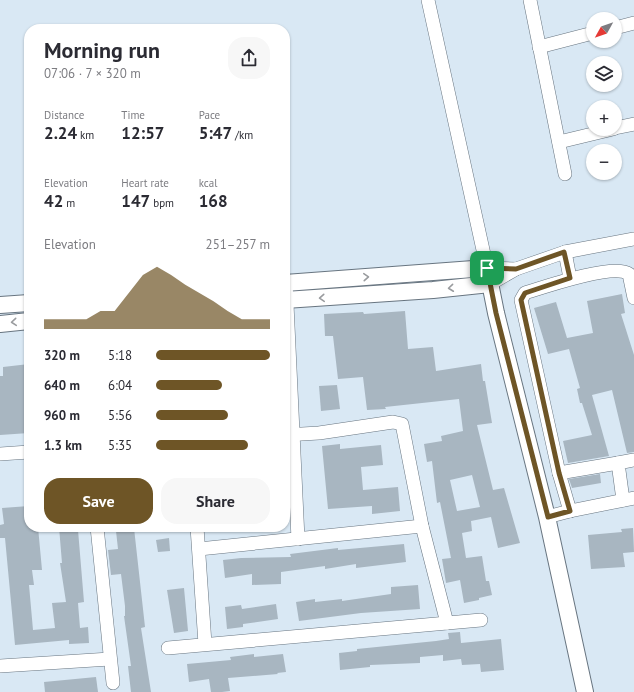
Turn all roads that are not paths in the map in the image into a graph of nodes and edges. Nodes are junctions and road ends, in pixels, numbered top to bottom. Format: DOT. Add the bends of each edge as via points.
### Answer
graph roads {
  1 [pos="428,0"];
  2 [pos="530,0"];
  3 [pos="634,23"];
  4 [pos="622,26"];
  5 [pos="586,35"];
  6 [pos="539,47"];
  7 [pos="634,124"];
  8 [pos="622,127"];
  9 [pos="586,136"];
  10 [pos="558,142"];
  11 [pos="565,174"];
  12 [pos="634,239"];
  13 [pos="564,252"];
  14 [pos="487,268"];
  15 [pos="516,269"];
  16 [pos="570,278"];
  17 [pos="290,283"];
  18 [pos="490,284"];
  19 [pos="634,298"];
  20 [pos="290,300"];
  21 [pos="24,303"];
  22 [pos="0,305"];
  23 [pos="24,322"];
  24 [pos="0,324"];
  25 [pos="290,435"];
  26 [pos="290,447"];
  27 [pos="24,452"];
  28 [pos="0,454"];
  29 [pos="634,460"];
  30 [pos="618,463"];
  31 [pos="559,473"];
  32 [pos="628,499"];
  33 [pos="570,511"];
  34 [pos="548,517"];
  35 [pos="422,526"];
  36 [pos="97,532"];
  37 [pos="197,532"];
  38 [pos="298,539"];
  39 [pos="199,549"];
  40 [pos="481,620"];
  41 [pos="447,623"];
  42 [pos="205,644"];
  43 [pos="168,648"];
  44 [pos="110,659"];
  45 [pos="0,666"];
  46 [pos="113,683"];
  47 [pos="585,692"];
  1 -- 14 [label="street"];
  2 -- 6 [label="street"];
  3 -- 4 [label="street"];
  5 -- 6 [label="street"];
  6 -- 10 [label="street"];
  7 -- 8 [label="street"];
  9 -- 10 [label="street"];
  10 -- 11 [label="street"];
  12 -- 13 [label="street"];
  13 -- 15 [label="street"];
  13 -- 16 [label="street"];
  14 -- 15 [label="street"];
  17 -- 14 [label="street, one-way"];
  14 -- 18 [label="street"];
  15 -- 18 [label="street"];
  16 -- 19 [label="street" via="621,270 629,274"];
  16 -- 31 [label="street" via="525,293 521,300"];
  18 -- 20 [label="street, one-way"];
  18 -- 34 [label="street"];
  21 -- 22 [label="street"];
  23 -- 24 [label="street, one-way"];
  25 -- 35 [label="street" via="393,422 402,424"];
  26 -- 38 [label="street"];
  27 -- 28 [label="street"];
  29 -- 30 [label="street"];
  30 -- 31 [label="street"];
  30 -- 32 [label="street"];
  31 -- 33 [label="street"];
  32 -- 33 [label="street"];
  33 -- 34 [label="street"];
  34 -- 47 [label="street"];
  35 -- 38 [label="street"];
  35 -- 41 [label="street"];
  36 -- 44 [label="street"];
  37 -- 39 [label="street"];
  38 -- 39 [label="street"];
  39 -- 42 [label="street"];
  40 -- 41 [label="street"];
  41 -- 42 [label="street"];
  42 -- 43 [label="street"];
  44 -- 45 [label="street"];
  44 -- 46 [label="street"];
}
